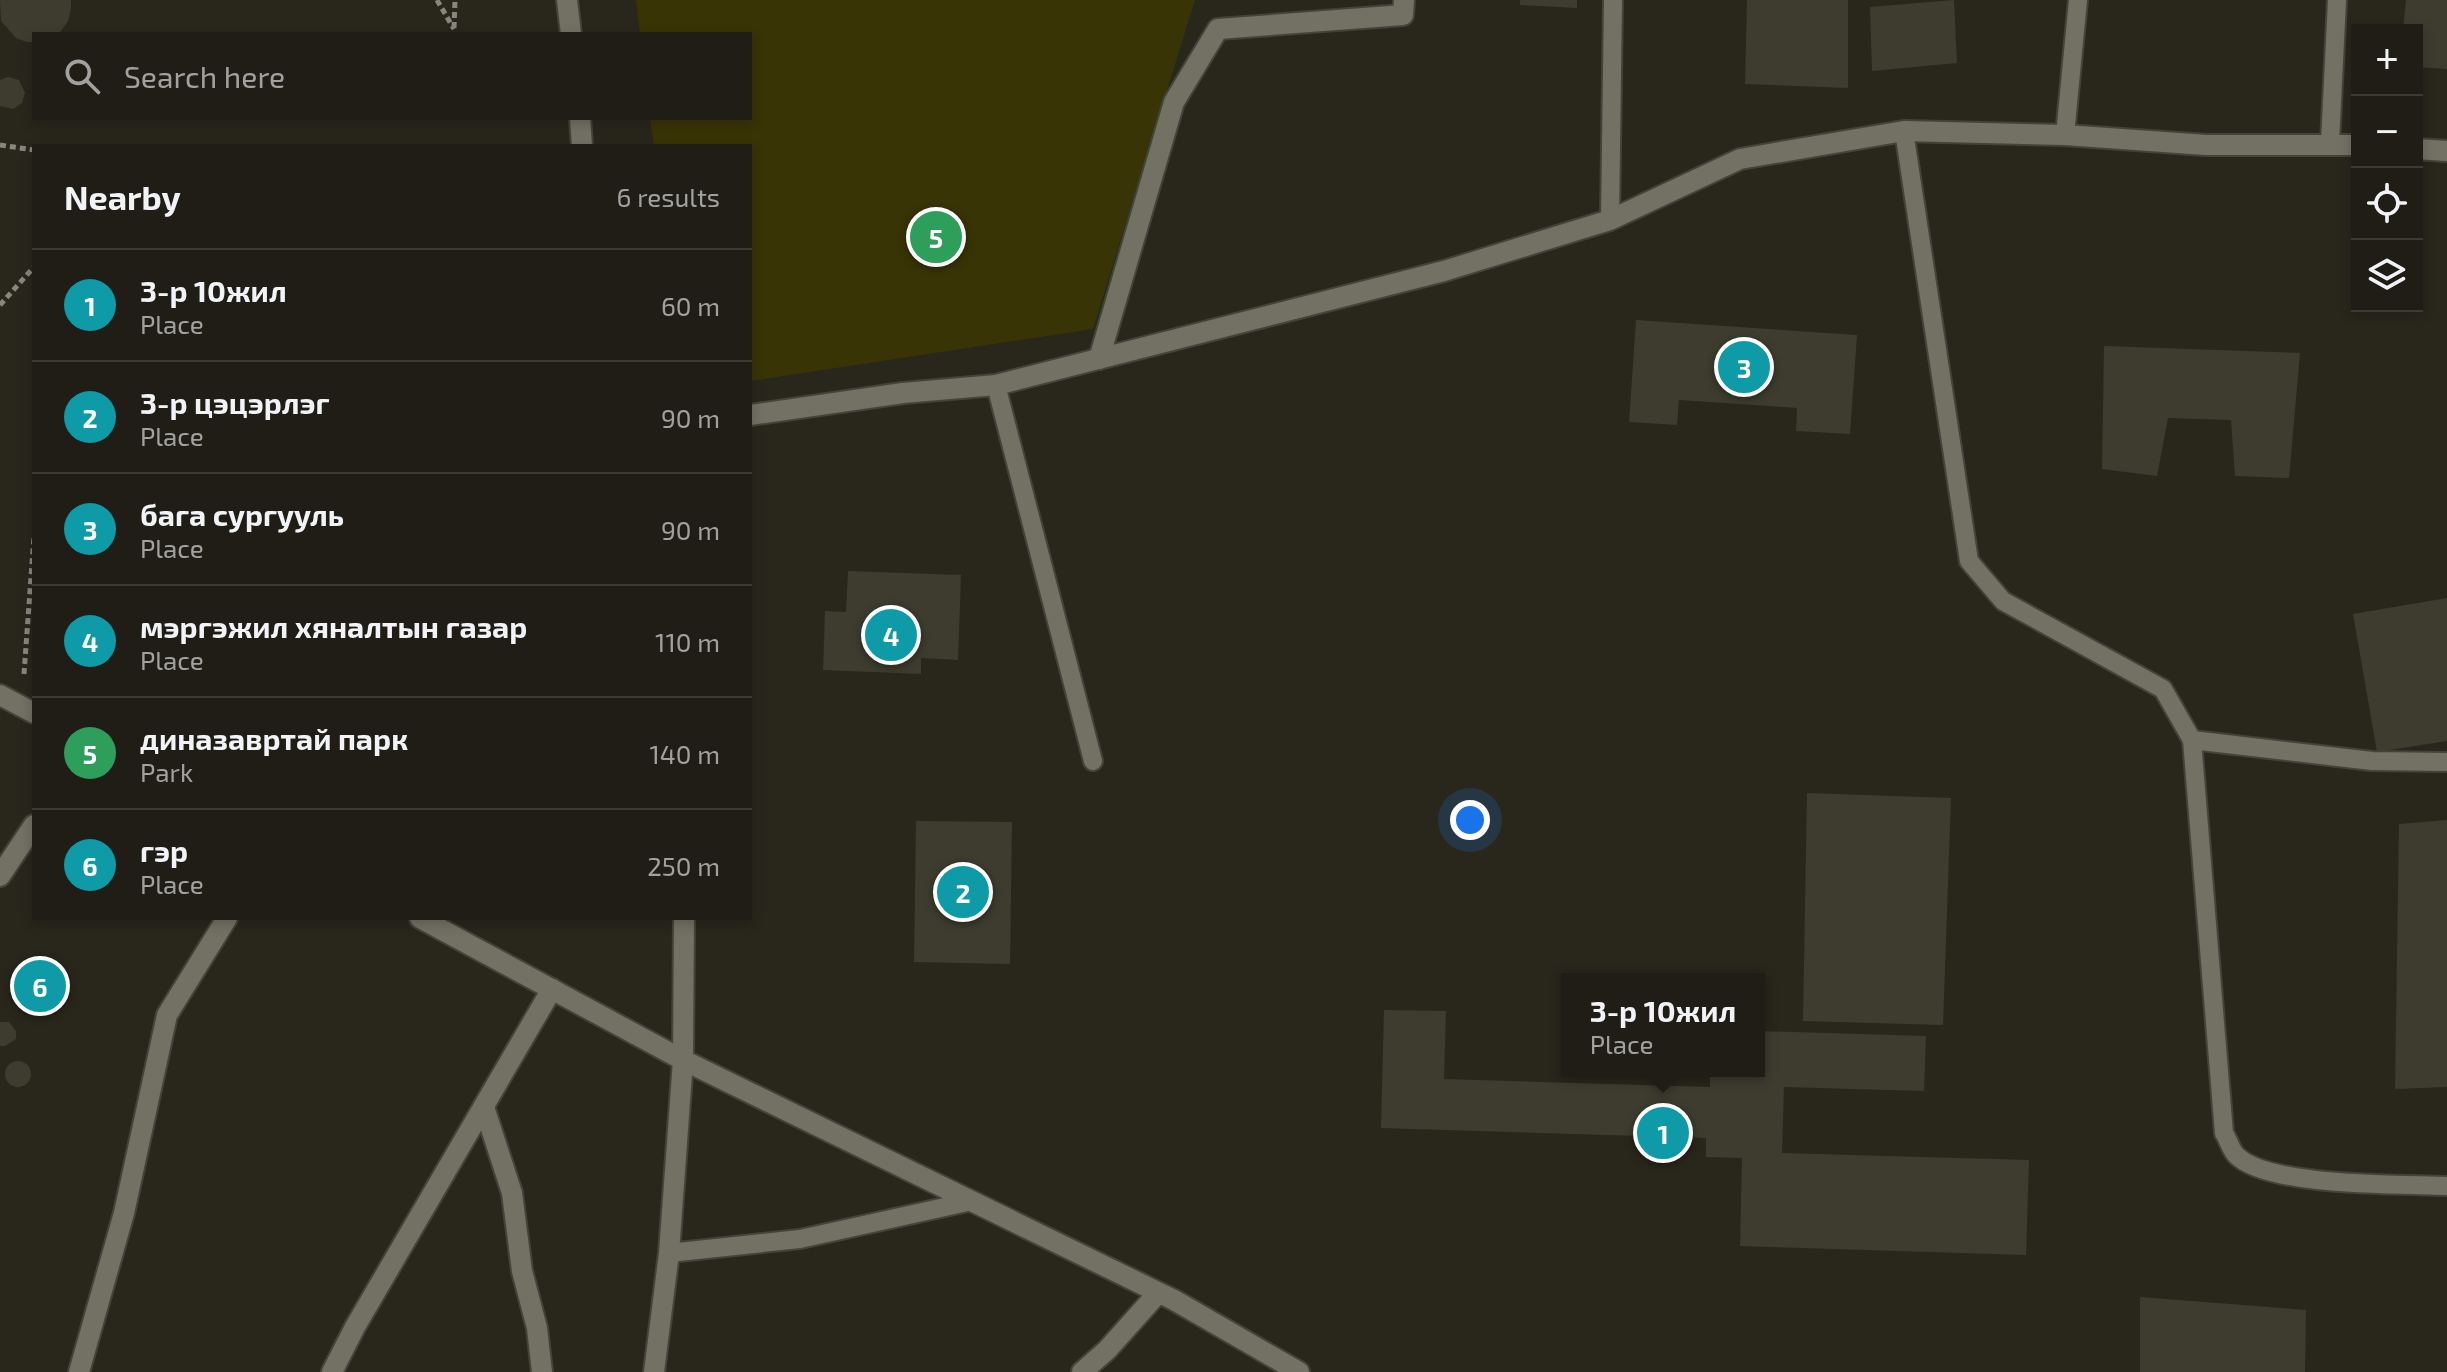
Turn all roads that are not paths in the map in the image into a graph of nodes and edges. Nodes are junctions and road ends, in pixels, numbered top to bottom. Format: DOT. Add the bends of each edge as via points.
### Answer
graph roads {
  1 [pos="567,0"];
  2 [pos="1404,0"];
  3 [pos="1613,0"];
  4 [pos="2078,0"];
  5 [pos="2337,0"];
  6 [pos="571,32"];
  7 [pos="580,120"];
  8 [pos="1904,131"];
  9 [pos="2065,135"];
  10 [pos="2330,143"];
  11 [pos="582,144"];
  12 [pos="2351,145"];
  13 [pos="2423,149"];
  14 [pos="2447,151"];
  15 [pos="1610,220"];
  16 [pos="1099,359"];
  17 [pos="996,385"];
  18 [pos="752,415"];
  19 [pos="0,695"];
  20 [pos="28,710"];
  21 [pos="2192,740"];
  22 [pos="1093,761"];
  23 [pos="2447,762"];
  24 [pos="32,828"];
  25 [pos="0,876"];
  26 [pos="226,920"];
  27 [pos="424,920"];
  28 [pos="684,920"];
  29 [pos="552,989"];
  30 [pos="683,1060"];
  31 [pos="484,1107"];
  32 [pos="2447,1186"];
  33 [pos="972,1201"];
  34 [pos="669,1253"];
  35 [pos="1158,1293"];
  36 [pos="79,1372"];
  37 [pos="332,1372"];
  38 [pos="542,1372"];
  39 [pos="654,1372"];
  40 [pos="1082,1372"];
  41 [pos="1299,1372"];
  1 -- 6 [label="street"];
  2 -- 16 [label="street" via="1403,15 1218,29 1174,102"];
  3 -- 15 [label="lane"];
  4 -- 9 [label="lane"];
  5 -- 10 [label="lane"];
  7 -- 11 [label="street"];
  8 -- 9 [label="street"];
  8 -- 15 [label="street" via="1740,159"];
  8 -- 21 [label="lane" via="1969,561 2003,601 2163,689"];
  9 -- 10 [label="street" via="2206,145"];
  10 -- 12 [label="street"];
  13 -- 14 [label="street"];
  15 -- 16 [label="street" via="1444,271"];
  16 -- 17 [label="street"];
  17 -- 18 [label="street"];
  17 -- 22 [label="lane"];
  19 -- 20 [label="street"];
  21 -- 23 [label="lane" via="2372,761"];
  21 -- 32 [label="lane" via="2224,1133 2236,1155 2265,1171 2298,1179"];
  24 -- 25 [label="street"];
  26 -- 36 [label="street" via="167,1015 124,1213"];
  27 -- 29 [label="street"];
  28 -- 30 [label="street"];
  29 -- 30 [label="street"];
  29 -- 31 [label="street"];
  30 -- 33 [label="street"];
  30 -- 34 [label="street"];
  31 -- 37 [label="street"];
  31 -- 38 [label="street" via="512,1193"];
  33 -- 34 [label="lane" via="800,1239"];
  33 -- 35 [label="street"];
  34 -- 39 [label="street"];
  35 -- 40 [label="street"];
  35 -- 41 [label="street"];
}
